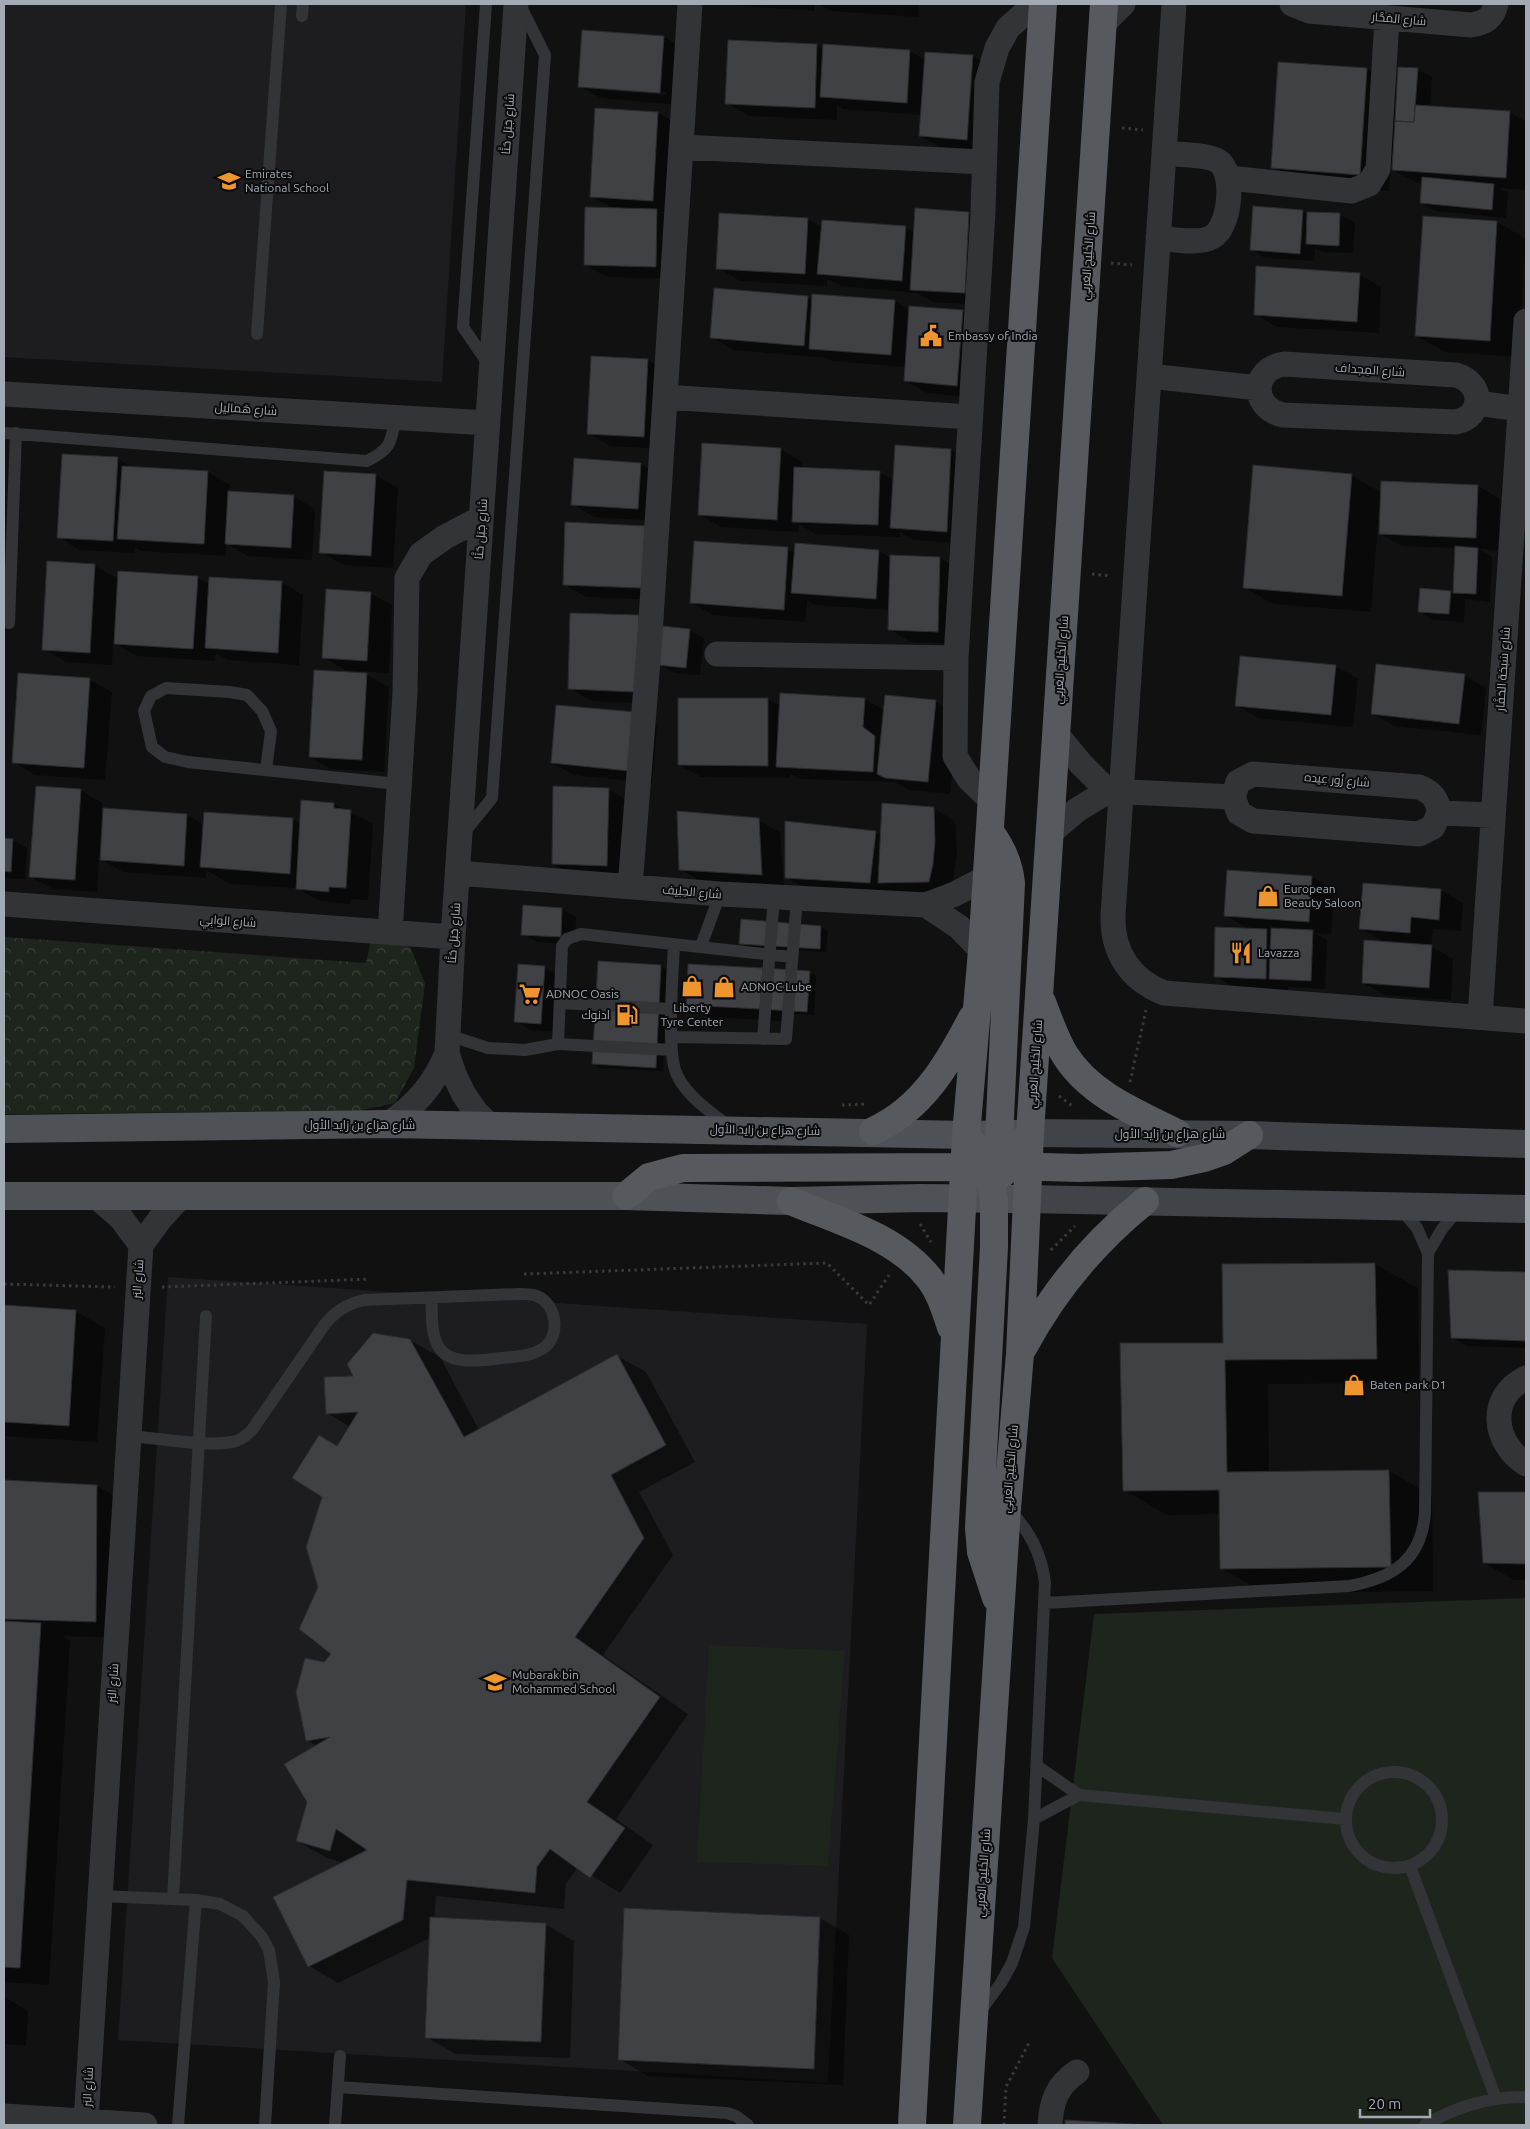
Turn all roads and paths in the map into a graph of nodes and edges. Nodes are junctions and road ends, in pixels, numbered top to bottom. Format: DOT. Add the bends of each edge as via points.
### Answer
graph roads {
  1 [pos="281,4"];
  2 [pos="486,4"];
  3 [pos="518,4"];
  4 [pos="690,4"];
  5 [pos="1035,4"];
  6 [pos="1043,4"];
  7 [pos="1123,4"];
  8 [pos="1174,4"];
  9 [pos="1292,4"];
  10 [pos="1496,4"];
  11 [pos="1103,14"];
  12 [pos="1387,18"];
  13 [pos="1096,127"];
  14 [pos="1165,142"];
  15 [pos="680,147"];
  16 [pos="984,162"];
  17 [pos="1229,178"];
  18 [pos="1158,238"];
  19 [pos="1088,261"];
  20 [pos="1156,267"];
  21 [pos="1526,321"];
  22 [pos="257,334"];
  23 [pos="491,369"];
  24 [pos="1149,376"];
  25 [pos="1259,388"];
  26 [pos="4,394"];
  27 [pos="665,397"];
  28 [pos="1477,403"];
  29 [pos="1520,409"];
  30 [pos="970,417"];
  31 [pos="395,418"];
  32 [pos="488,424"];
  33 [pos="10,433"];
  34 [pos="481,518"];
  35 [pos="1067,572"];
  36 [pos="1136,578"];
  37 [pos="10,623"];
  38 [pos="717,654"];
  39 [pos="956,658"];
  40 [pos="1057,735"];
  41 [pos="266,770"];
  42 [pos="398,784"];
  43 [pos="1115,791"];
  44 [pos="1233,797"];
  45 [pos="992,802"];
  46 [pos="1439,813"];
  47 [pos="1493,815"];
  48 [pos="990,832"];
  49 [pos="1049,834"];
  50 [pos="460,838"];
  51 [pos="458,873"];
  52 [pos="987,877"];
  53 [pos="630,886"];
  54 [pos="720,894"];
  55 [pos="786,898"];
  56 [pos="4,904"];
  57 [pos="926,905"];
  58 [pos="390,933"];
  59 [pos="453,937"];
  60 [pos="674,944"];
  61 [pos="701,946"];
  62 [pos="982,951"];
  63 [pos="770,956"];
  64 [pos="792,957"];
  65 [pos="1151,988"];
  66 [pos="1039,996"];
  67 [pos="560,1003"];
  68 [pos="672,1009"];
  69 [pos="976,1010"];
  70 [pos="1480,1017"];
  71 [pos="1526,1021"];
  72 [pos="764,1039"];
  73 [pos="448,1044"];
  74 [pos="558,1044"];
  75 [pos="672,1044"];
  76 [pos="1056,1094"];
  77 [pos="1125,1107"];
  78 [pos="1078,1110"];
  79 [pos="388,1124"];
  80 [pos="490,1126"];
  81 [pos="4,1129"];
  82 [pos="733,1129"];
  83 [pos="873,1131"];
  84 [pos="1030,1133"];
  85 [pos="1177,1133"];
  86 [pos="966,1134"];
  87 [pos="1248,1135"];
  88 [pos="1526,1144"];
  89 [pos="989,1160"];
  90 [pos="1028,1167"];
  91 [pos="182,1195"];
  92 [pos="4,1196"];
  93 [pos="96,1196"];
  94 [pos="626,1196"];
  95 [pos="963,1198"];
  96 [pos="994,1199"];
  97 [pos="1027,1199"];
  98 [pos="791,1201"];
  99 [pos="1145,1201"];
  100 [pos="1398,1207"];
  101 [pos="1460,1208"];
  102 [pos="1526,1209"];
  103 [pos="917,1219"];
  104 [pos="1075,1226"];
  105 [pos="931,1242"];
  106 [pos="141,1245"];
  107 [pos="1049,1252"];
  108 [pos="1428,1253"];
  109 [pos="432,1298"];
  110 [pos="206,1316"];
  111 [pos="954,1334"];
  112 [pos="1020,1354"];
  113 [pos="1526,1378"];
  114 [pos="128,1436"];
  115 [pos="200,1442"];
  116 [pos="1526,1464"];
  117 [pos="1007,1508"];
  118 [pos="1044,1603"];
  119 [pos="1000,1608"];
  120 [pos="1037,1766"];
  121 [pos="1079,1795"];
  122 [pos="1034,1819"];
  123 [pos="1345,1819"];
  124 [pos="1410,1866"];
  125 [pos="100,1896"];
  126 [pos="173,1900"];
  127 [pos="196,1900"];
  128 [pos="974,2019"];
  129 [pos="1030,2041"];
  130 [pos="340,2056"];
  131 [pos="1077,2072"];
  132 [pos="338,2087"];
  133 [pos="1526,2097"];
  134 [pos="1496,2099"];
  135 [pos="4,2116"];
  136 [pos="86,2121"];
  137 [pos="145,2125"];
  138 [pos="178,2125"];
  139 [pos="265,2125"];
  140 [pos="335,2125"];
  141 [pos="748,2125"];
  142 [pos="912,2125"];
  143 [pos="967,2125"];
  144 [pos="1004,2125"];
  145 [pos="1050,2125"];
  146 [pos="1425,2125"];
  1 -- 22 [label="lane"];
  2 -- 23 [label="lane" via="463,327"];
  3 -- 23 [label="street, شارع جَبَل حَتَّا"];
  3 -- 50 [label="lane" via="545,55 492,798"];
  4 -- 15 [label="street"];
  5 -- 16 [label="street" via="1008,28 987,82"];
  6 -- 45 [label="highway"];
  7 -- 11 [label="street"];
  8 -- 14 [label="street"];
  9 -- 12 [label="street, شارع المَحَّار" via="1309,11"];
  10 -- 12 [label="street, شارع المَحَّار" via="1492,16 1471,25"];
  11 -- 13 [label="highway, شارع الخَلِيج العَربِي"];
  12 -- 17 [label="street" via="1379,160 1375,178 1352,191"];
  13 -- 14 [label="path"];
  13 -- 19 [label="highway, شارع الخَلِيج العَربِي"];
  14 -- 17 [label="street" via="1213,158 1224,166"];
  14 -- 18 [label="street"];
  15 -- 16 [label="street"];
  15 -- 27 [label="street"];
  16 -- 30 [label="street"];
  17 -- 18 [label="street" via="1224,223 1214,237 1206,240"];
  18 -- 20 [label="street"];
  19 -- 20 [label="path"];
  19 -- 35 [label="highway, شارع الخَلِيج العَربِي"];
  20 -- 24 [label="street"];
  21 -- 29 [label="street, شارع سَبخة الحَفَّار"];
  23 -- 32 [label="street, شارع جَبَل حَتَّا"];
  24 -- 25 [label="street"];
  24 -- 36 [label="street"];
  25 -- 28 [label="street" via="1268,410 1290,415 1456,422 1470,416"];
  25 -- 28 [label="street, شارع المِجداف" via="1264,374 1276,365 1284,364 1456,375 1470,381 1475,388"];
  26 -- 31 [label="street, شارع هَمالِيل"];
  27 -- 30 [label="street"];
  27 -- 53 [label="street" via="650,644"];
  28 -- 29 [label="street"];
  29 -- 47 [label="street, شارع سَبخة الحَفَّار"];
  30 -- 39 [label="street"];
  31 -- 32 [label="street, شارع هَمالِيل"];
  31 -- 33 [label="lane" via="390,444 383,454 368,461"];
  32 -- 34 [label="street, شارع جَبَل حَتَّا"];
  33 -- 37 [label="lane"];
  34 -- 42 [label="street" via="444,537 421,554 408,578"];
  34 -- 50 [label="street, شارع جَبَل حَتَّا"];
  35 -- 36 [label="path"];
  35 -- 40 [label="highway, شارع الخَلِيج العَربِي"];
  36 -- 43 [label="street"];
  38 -- 39 [label="street"];
  39 -- 45 [label="street" via="955,756 968,779"];
  40 -- 43 [label="street" via="1080,764"];
  40 -- 49 [label="highway, شارع الخَلِيج العَربِي"];
  41 -- 41 [label="lane" via="271,731 262,711 247,696 166,688 151,696 144,711 146,727 152,747 165,757"];
  41 -- 42 [label="lane"];
  42 -- 58 [label="street"];
  43 -- 44 [label="street"];
  43 -- 49 [label="street" via="1077,810"];
  43 -- 65 [label="street" via="1112,930 1115,944 1129,970"];
  44 -- 46 [label="street" via="1239,813 1254,821 1401,833 1427,831"];
  44 -- 46 [label="street, شارع زُور عِيده" via="1238,782 1253,774 1261,774 1419,787 1434,796"];
  45 -- 48 [label="highway"];
  46 -- 47 [label="street"];
  47 -- 70 [label="street, شارع سَبخة الحَفَّار"];
  48 -- 52 [label="highway"];
  48 -- 89 [label="highway" via="1003,850 1012,883"];
  49 -- 66 [label="highway, شارع الخَلِيج العَربِي"];
  50 -- 51 [label="street, شارع جَبَل حَتَّا"];
  51 -- 53 [label="street, شارع الحِلِيف"];
  51 -- 59 [label="street, شارع جَبَل حَتَّا"];
  52 -- 57 [label="street, شارع الحِلِيف"];
  52 -- 62 [label="highway"];
  53 -- 54 [label="street, شارع الحِلِيف"];
  54 -- 55 [label="street, شارع الحِلِيف"];
  54 -- 61 [label="lane"];
  55 -- 57 [label="street, شارع الحِلِيف"];
  55 -- 63 [label="lane"];
  55 -- 64 [label="lane"];
  56 -- 58 [label="street, شارع الوابِي"];
  57 -- 62 [label="street" via="959,927"];
  58 -- 59 [label="street, شارع الوابِي"];
  59 -- 73 [label="street, شارع جَبَل حَتَّا"];
  60 -- 61 [label="lane"];
  60 -- 67 [label="lane" via="581,934 567,940 562,946"];
  60 -- 68 [label="lane"];
  61 -- 63 [label="lane"];
  62 -- 69 [label="highway"];
  63 -- 64 [label="lane"];
  63 -- 72 [label="lane"];
  64 -- 72 [label="lane" via="786,1039"];
  65 -- 70 [label="street" via="1178,996"];
  65 -- 77 [label="path"];
  66 -- 77 [label="highway" via="1065,1056 1095,1088"];
  66 -- 84 [label="highway, شارع الخَلِيج العَربِي"];
  67 -- 68 [label="lane"];
  67 -- 74 [label="lane"];
  68 -- 75 [label="lane"];
  69 -- 83 [label="highway" via="930,1089 904,1114"];
  69 -- 86 [label="highway"];
  70 -- 71 [label="street"];
  72 -- 75 [label="lane"];
  73 -- 74 [label="lane" via="524,1050"];
  73 -- 79 [label="street, شارع جَبَل حَتَّا" via="438,1075 424,1094 408,1111"];
  73 -- 80 [label="street, شارع جَبَل حَتَّا" via="454,1074 463,1093"];
  74 -- 75 [label="lane"];
  75 -- 82 [label="lane" via="676,1074 706,1109"];
  76 -- 78 [label="path"];
  77 -- 85 [label="highway"];
  79 -- 80 [label="main road, شارع هزاع بن زايد الأول"];
  79 -- 81 [label="main road, شارع هزاع بن زايد الأول"];
  80 -- 82 [label="main road, شارع هزاع بن زايد الأول"];
  82 -- 83 [label="main road, شارع هزاع بن زايد الأول"];
  83 -- 86 [label="main road, شارع هزاع بن زايد الأول"];
  84 -- 85 [label="main road, شارع هزاع بن زايد الأول"];
  84 -- 89 [label="main road, شارع هزاع بن زايد الأول"];
  84 -- 90 [label="highway, شارع الخَلِيج العَربِي"];
  85 -- 87 [label="main road, شارع هزاع بن زايد الأول"];
  86 -- 89 [label="highway"];
  87 -- 88 [label="main road, شارع هزاع بن زايد الأول"];
  87 -- 90 [label="highway" via="1224,1150 1187,1163"];
  89 -- 90 [label="highway"];
  89 -- 94 [label="highway" via="683,1168 649,1178"];
  89 -- 95 [label="highway"];
  89 -- 96 [label="highway"];
  89 -- 97 [label="highway"];
  90 -- 97 [label="highway, شارع الخَلِيج العَربِي"];
  91 -- 93 [label="main road"];
  91 -- 94 [label="main road"];
  91 -- 106 [label="street, شارع البَر"];
  92 -- 93 [label="main road"];
  93 -- 106 [label="street, شارع البَر" via="121,1218"];
  94 -- 98 [label="main road"];
  95 -- 96 [label="main road"];
  95 -- 98 [label="main road"];
  95 -- 111 [label="highway"];
  96 -- 97 [label="main road"];
  96 -- 119 [label="highway" via="979,1528 984,1567"];
  97 -- 99 [label="main road"];
  97 -- 112 [label="highway, شارع الخَلِيج العَربِي"];
  98 -- 111 [label="highway" via="886,1242 918,1265 938,1293"];
  99 -- 100 [label="main road"];
  99 -- 112 [label="highway" via="1081,1261 1047,1305"];
  100 -- 101 [label="main road"];
  100 -- 108 [label="lane" via="1417,1228"];
  101 -- 102 [label="main road"];
  101 -- 108 [label="lane"];
  103 -- 105 [label="path"];
  104 -- 107 [label="path"];
  106 -- 114 [label="street, شارع البَر"];
  108 -- 118 [label="lane" via="1424,1524 1417,1545 1397,1569 1383,1577 1349,1586"];
  109 -- 109 [label="lane" via="431,1323 436,1342 450,1357 460,1361 525,1356 537,1352 552,1338 555,1329 551,1309 536,1296"];
  109 -- 115 [label="lane" via="364,1300 338,1310 246,1436 233,1442"];
  110 -- 115 [label="lane"];
  111 -- 142 [label="highway"];
  112 -- 117 [label="highway, شارع الخَلِيج العَربِي"];
  113 -- 116 [label="street" via="1506,1395 1499,1415 1502,1439 1512,1454"];
  114 -- 115 [label="lane"];
  114 -- 125 [label="street, شارع البَر"];
  115 -- 126 [label="lane"];
  117 -- 118 [label="lane" via="1026,1529 1040,1554 1046,1582"];
  117 -- 119 [label="highway, شارع الخَلِيج العَربِي"];
  118 -- 120 [label="lane"];
  119 -- 128 [label="highway, شارع الخَلِيج العَربِي"];
  120 -- 121 [label="lane"];
  120 -- 122 [label="lane"];
  121 -- 122 [label="lane"];
  121 -- 123 [label="lane"];
  122 -- 128 [label="lane" via="1020,1945 1001,1983"];
  123 -- 124 [label="lane" via="1346,1832 1352,1844 1371,1863 1383,1868"];
  123 -- 124 [label="lane" via="1347,1805 1363,1782 1389,1772 1416,1777 1436,1797 1442,1824 1432,1850"];
  124 -- 134 [label="lane"];
  125 -- 126 [label="lane"];
  125 -- 136 [label="street, شارع البَر"];
  126 -- 127 [label="lane"];
  127 -- 138 [label="lane"];
  127 -- 139 [label="lane" via="220,1904 243,1916 269,1950 274,1982"];
  128 -- 143 [label="highway, شارع الخَلِيج العَربِي"];
  129 -- 144 [label="path" via="1006,2087"];
  130 -- 132 [label="lane"];
  131 -- 145 [label="street" via="1056,2093"];
  132 -- 140 [label="lane"];
  132 -- 141 [label="lane" via="727,2113"];
  133 -- 134 [label="lane"];
  134 -- 146 [label="lane" via="1453,2111"];
  135 -- 136 [label="street"];
  136 -- 137 [label="street"];
}
